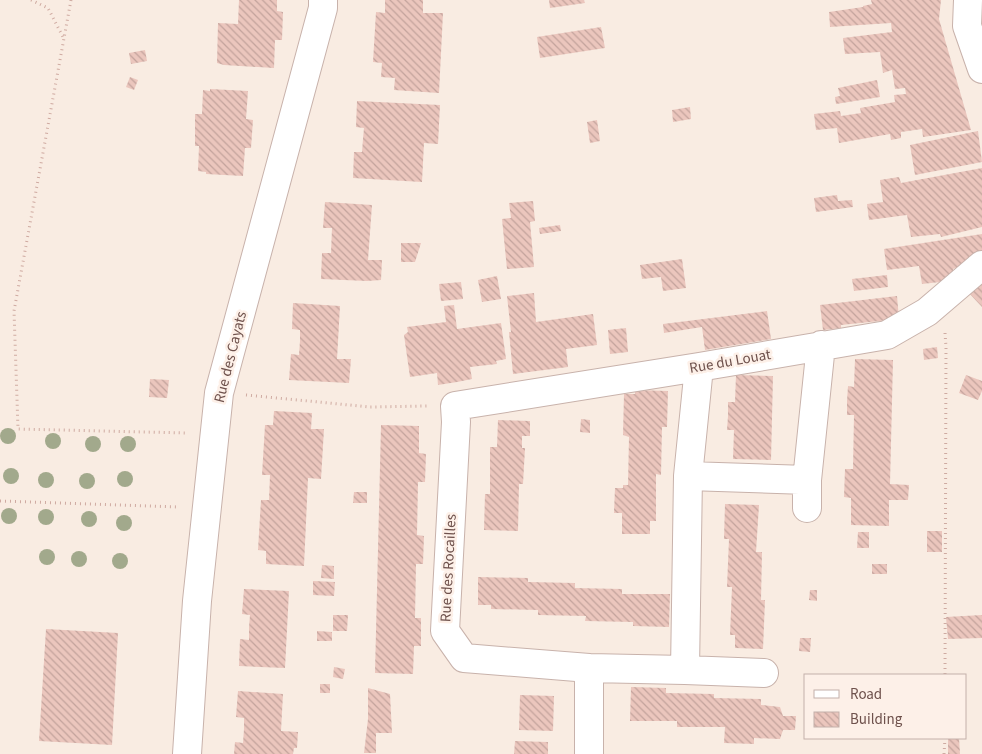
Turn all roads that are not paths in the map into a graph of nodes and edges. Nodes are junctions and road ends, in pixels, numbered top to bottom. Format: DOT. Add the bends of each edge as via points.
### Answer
graph roads {
  1 [pos="324,0"];
  2 [pos="968,0"];
  3 [pos="982,69"];
  4 [pos="982,265"];
  5 [pos="821,345"];
  6 [pos="699,367"];
  7 [pos="455,406"];
  8 [pos="688,476"];
  9 [pos="807,480"];
  10 [pos="807,508"];
  11 [pos="589,668"];
  12 [pos="685,670"];
  13 [pos="764,673"];
  14 [pos="187,754"];
  15 [pos="589,754"];
  1 -- 14 [label="street, Rue des Cayats" via="219,393 197,601"];
  2 -- 3 [label="street" via="967,26"];
  4 -- 5 [label="street, Rue du Louat" via="928,312 887,335"];
  5 -- 6 [label="street, Rue du Louat"];
  5 -- 9 [label="street"];
  6 -- 7 [label="street, Rue du Louat"];
  6 -- 8 [label="street"];
  7 -- 11 [label="street, Rue des Rocailles" via="445,631 464,658"];
  8 -- 9 [label="street"];
  8 -- 12 [label="street"];
  9 -- 10 [label="street"];
  11 -- 12 [label="street, Rue des Rocailles"];
  11 -- 15 [label="street"];
  12 -- 13 [label="street, Rue des Rocailles"];
}
